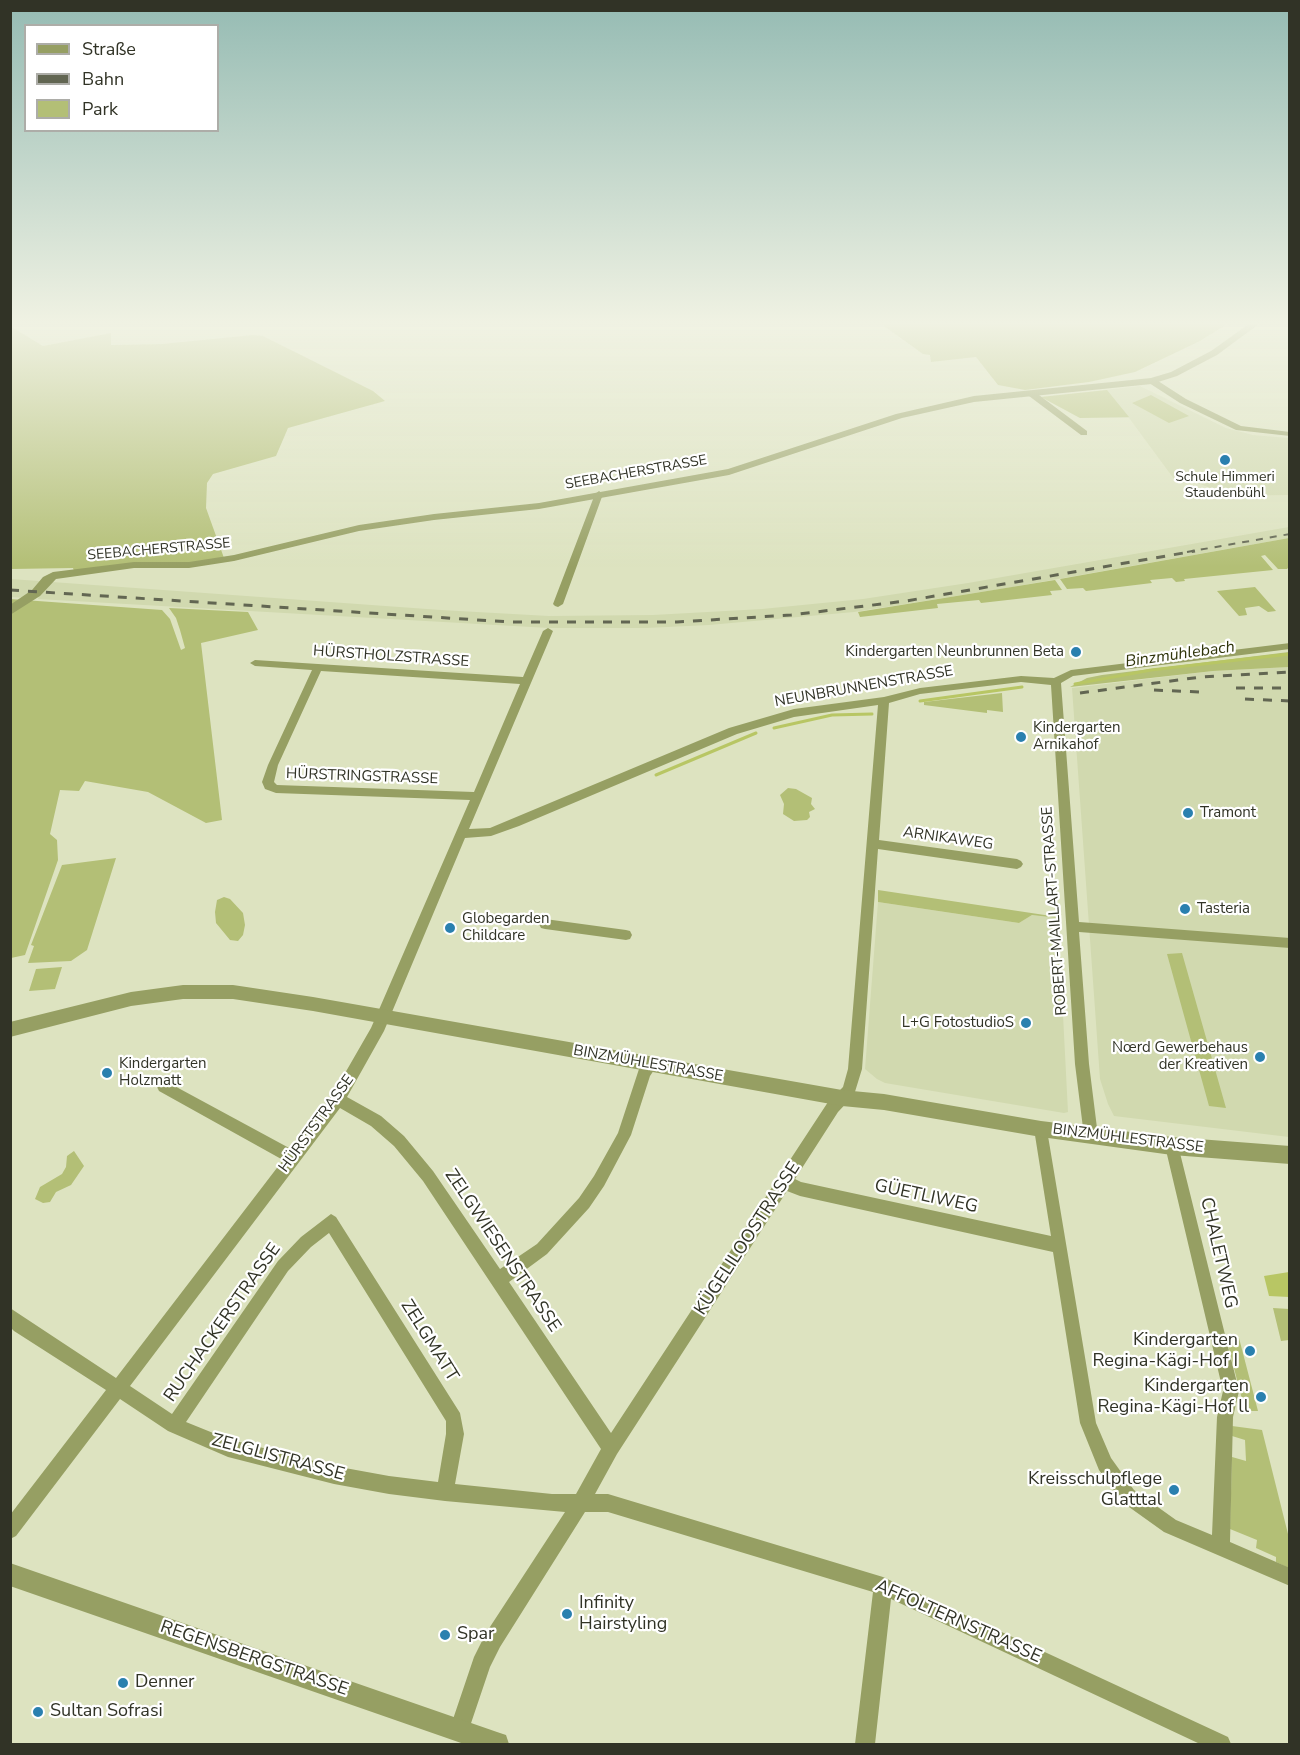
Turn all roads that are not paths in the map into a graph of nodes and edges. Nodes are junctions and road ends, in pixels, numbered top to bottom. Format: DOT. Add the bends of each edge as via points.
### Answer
graph roads {
  1 [pos="957,403"];
  2 [pos="1044,403"];
  3 [pos="1187,403"];
  4 [pos="1084,433"];
  5 [pos="1290,434"];
  6 [pos="599,494"];
  7 [pos="558,604"];
  8 [pos="10,611"];
  9 [pos="548,631"];
  10 [pos="1290,646"];
  11 [pos="255,663"];
  12 [pos="318,667"];
  13 [pos="526,681"];
  14 [pos="1056,682"];
  15 [pos="884,701"];
  16 [pos="477,796"];
  17 [pos="461,834"];
  18 [pos="874,844"];
  19 [pos="1017,864"];
  20 [pos="545,924"];
  21 [pos="1074,927"];
  22 [pos="627,935"];
  23 [pos="1290,943"];
  24 [pos="383,1016"];
  25 [pos="10,1030"];
  26 [pos="651,1064"];
  27 [pos="164,1087"];
  28 [pos="842,1098"];
  29 [pos="338,1099"];
  30 [pos="1041,1129"];
  31 [pos="1091,1136"];
  32 [pos="1172,1146"];
  33 [pos="1290,1155"];
  34 [pos="293,1158"];
  35 [pos="785,1182"];
  36 [pos="331,1222"];
  37 [pos="1059,1246"];
  38 [pos="498,1281"];
  39 [pos="10,1316"];
  40 [pos="116,1388"];
  41 [pos="174,1425"];
  42 [pos="611,1448"];
  43 [pos="445,1492"];
  44 [pos="580,1504"];
  45 [pos="10,1530"];
  46 [pos="1221,1547"];
  47 [pos="10,1574"];
  48 [pos="1290,1577"];
  49 [pos="883,1586"];
  50 [pos="459,1731"];
  51 [pos="497,1744"];
  52 [pos="865,1744"];
  53 [pos="1221,1744"];
  1 -- 6 [label="street, SEEBACHERSTRASSE" via="899,416 755,465"];
  2 -- 4 [label="street"];
  3 -- 5 [label="street" via="1239,428"];
  6 -- 7 [label="street"];
  6 -- 8 [label="street, SEEBACHERSTRASSE" via="529,508 359,528 200,563 134,565 53,576"];
  9 -- 13 [label="street, HÜRSTSTRASSE"];
  10 -- 14 [label="street, NEUNBRUNNENSTRASSE" via="1071,673"];
  11 -- 12 [label="street, HÜRSTHOLZSTRASSE"];
  12 -- 13 [label="street, HÜRSTHOLZSTRASSE"];
  12 -- 16 [label="street, HÜRSTRINGSTRASSE" via="273,765 269,786"];
  13 -- 16 [label="street, HÜRSTSTRASSE"];
  14 -- 15 [label="street, NEUNBRUNNENSTRASSE" via="1021,679 913,692"];
  14 -- 21 [label="street, ROBERT-MAILLART-STRASSE"];
  15 -- 17 [label="street, NEUNBRUNNENSTRASSE" via="818,708 760,721 515,824 490,832"];
  15 -- 18 [label="street, KÜGELILOOSTRASSE"];
  16 -- 17 [label="street, HÜRSTSTRASSE"];
  17 -- 24 [label="street, HÜRSTSTRASSE"];
  18 -- 19 [label="street, ARNIKAWEG"];
  18 -- 28 [label="street, KÜGELILOOSTRASSE" via="855,1069"];
  20 -- 22 [label="street"];
  21 -- 23 [label="street"];
  21 -- 31 [label="street, ROBERT-MAILLART-STRASSE" via="1082,1065"];
  24 -- 25 [label="street, BINZMÜHLESTRASSE" via="233,992 189,992 103,1005"];
  24 -- 26 [label="street, BINZMÜHLESTRASSE"];
  24 -- 29 [label="street, HÜRSTSTRASSE"];
  26 -- 28 [label="street, BINZMÜHLESTRASSE"];
  26 -- 38 [label="street" via="644,1073 624,1135 594,1188 542,1249"];
  27 -- 34 [label="street"];
  28 -- 30 [label="street, BINZMÜHLESTRASSE"];
  28 -- 35 [label="street, KÜGELILOOSTRASSE"];
  29 -- 34 [label="street, HÜRSTSTRASSE"];
  29 -- 38 [label="street, ZELGWIESENSTRASSE" via="376,1121 399,1141 428,1176"];
  30 -- 31 [label="street, BINZMÜHLESTRASSE"];
  30 -- 37 [label="street"];
  31 -- 32 [label="street, BINZMÜHLESTRASSE"];
  32 -- 33 [label="street, BINZMÜHLESTRASSE"];
  32 -- 46 [label="street, CHALETWEG" via="1231,1391 1225,1417"];
  34 -- 40 [label="street, HÜRSTSTRASSE"];
  35 -- 37 [label="street, GÜETLIWEG" via="800,1190"];
  35 -- 42 [label="street, KÜGELILOOSTRASSE"];
  36 -- 41 [label="street, RUCHACKERSTRASSE" via="284,1266"];
  36 -- 43 [label="street, ZELGMATT" via="454,1419"];
  37 -- 46 [label="street" via="1088,1423 1105,1464 1128,1496 1155,1517"];
  38 -- 42 [label="street, ZELGWIESENSTRASSE"];
  39 -- 40 [label="street, ZELGLISTRASSE"];
  40 -- 41 [label="street, ZELGLISTRASSE"];
  40 -- 45 [label="street, HÜRSTSTRASSE"];
  41 -- 43 [label="street, ZELGLISTRASSE" via="228,1448 334,1475"];
  42 -- 44 [label="street, KÜGELILOOSTRASSE"];
  43 -- 44 [label="street, ZELGLISTRASSE"];
  44 -- 49 [label="street, AFFOLTERNSTRASSE" via="608,1503"];
  44 -- 50 [label="street, KÜGELILOOSTRASSE" via="493,1640"];
  46 -- 48 [label="street"];
  47 -- 50 [label="street, REGENSBERGSTRASSE"];
  49 -- 52 [label="street"];
  49 -- 53 [label="street, AFFOLTERNSTRASSE"];
  50 -- 51 [label="street, REGENSBERGSTRASSE"];
}
